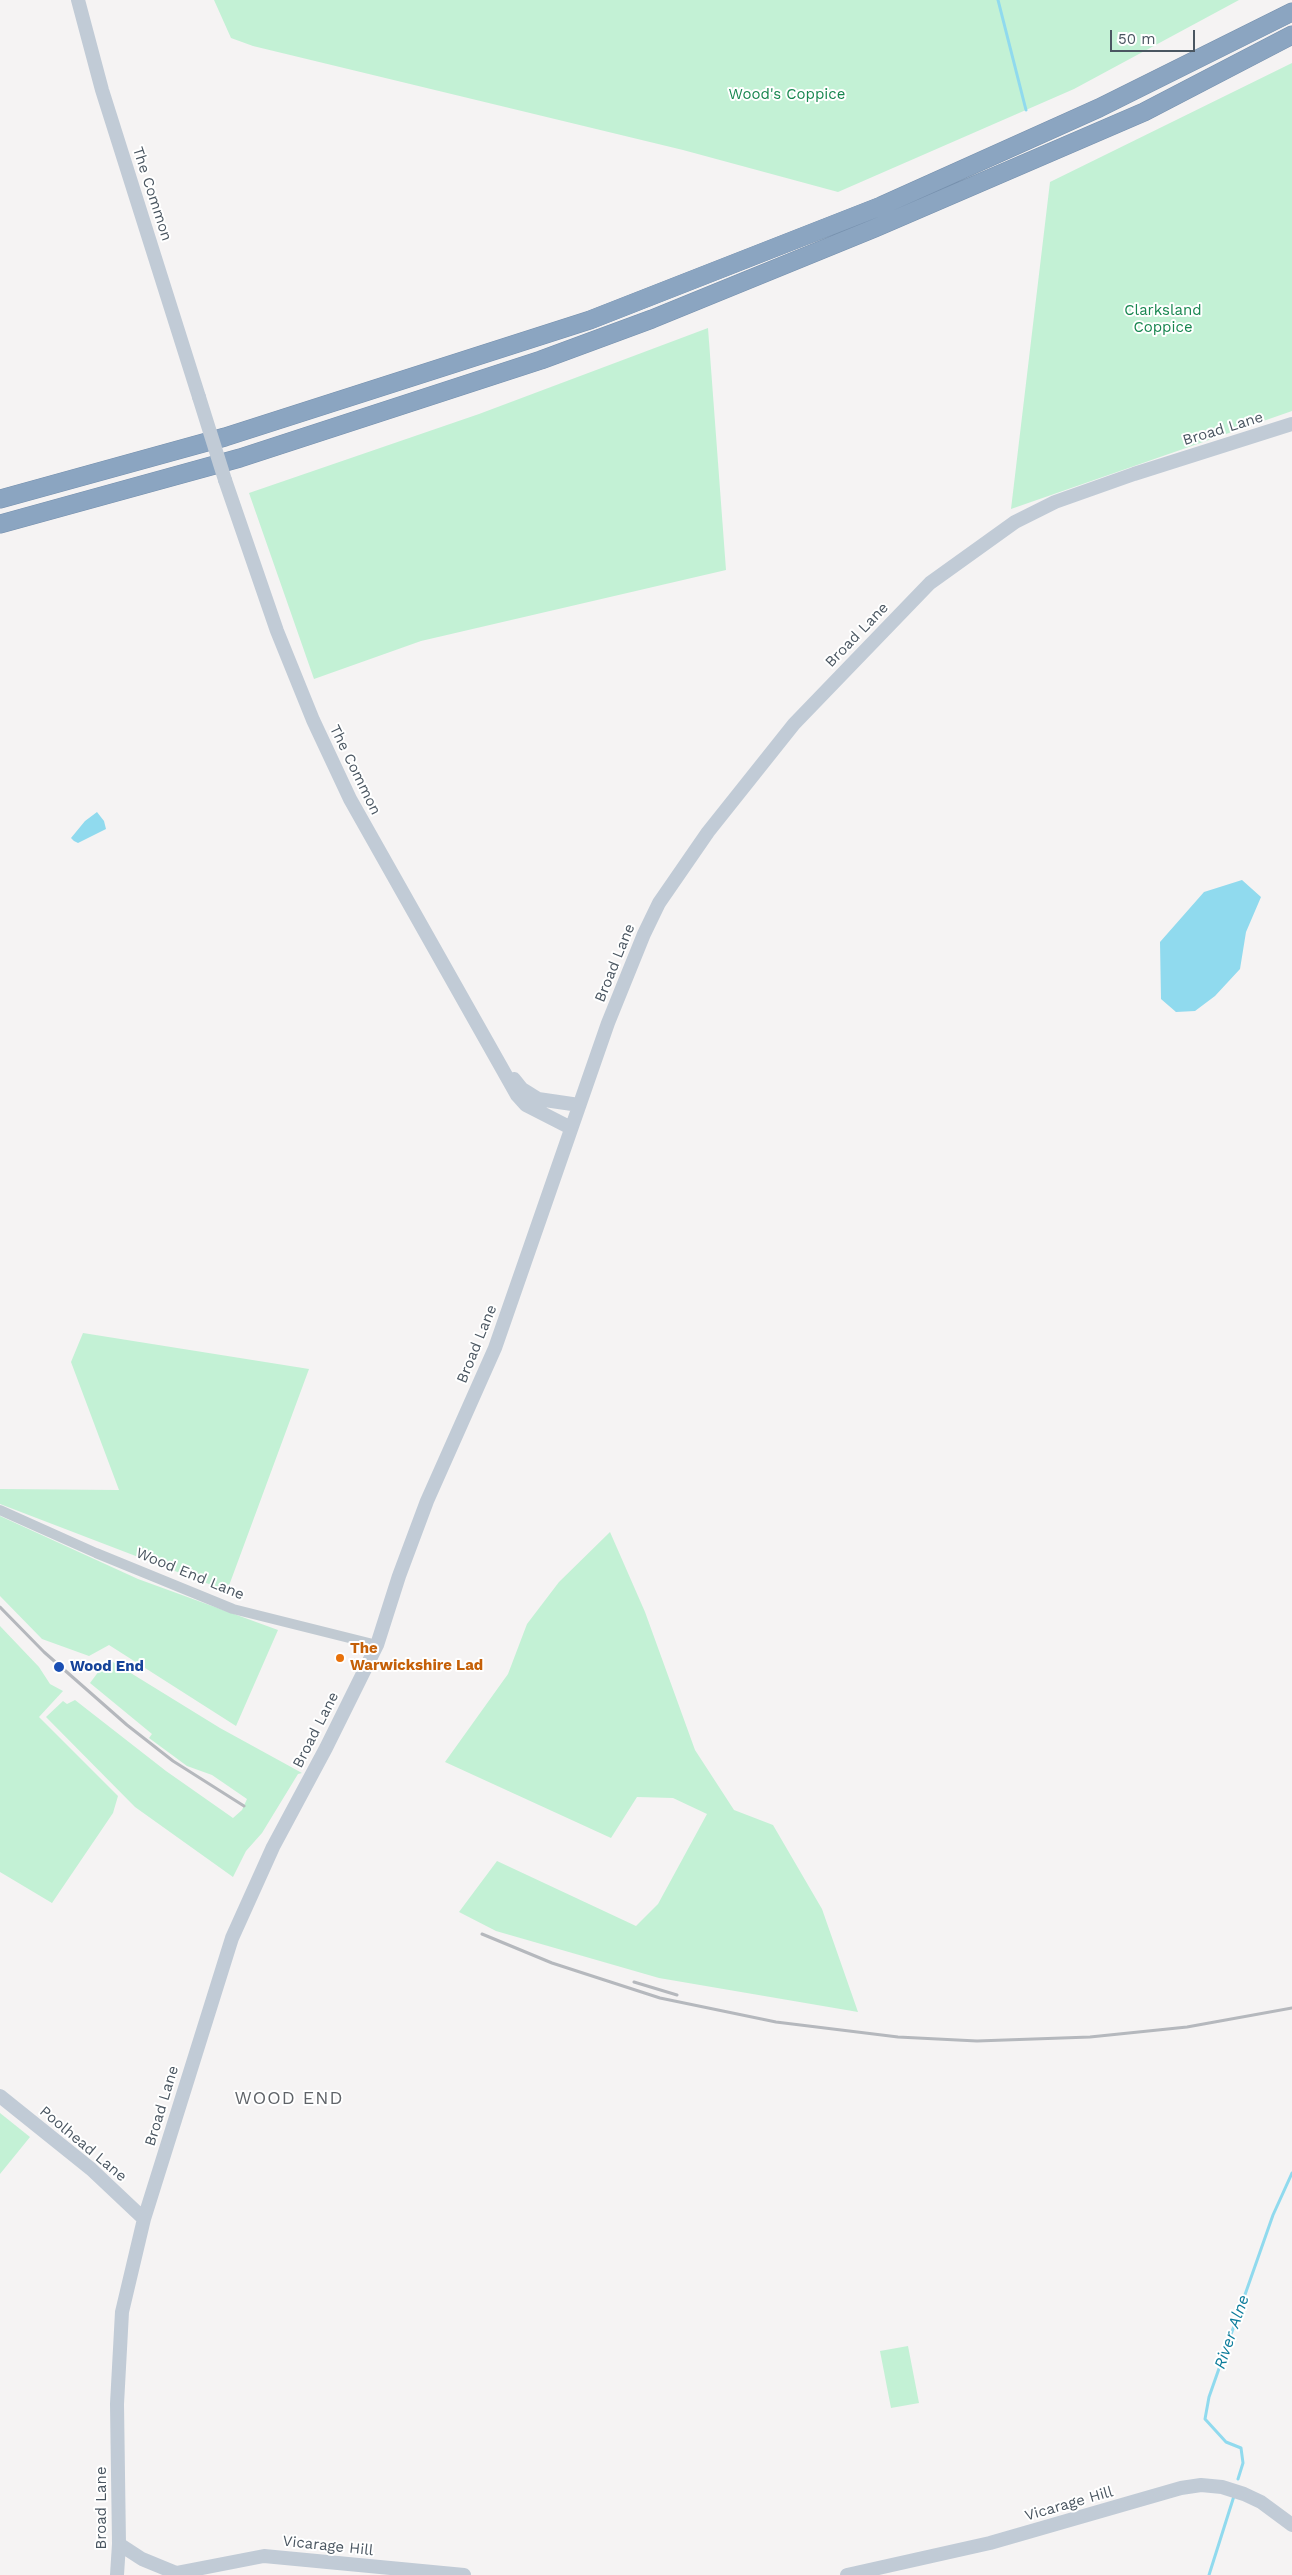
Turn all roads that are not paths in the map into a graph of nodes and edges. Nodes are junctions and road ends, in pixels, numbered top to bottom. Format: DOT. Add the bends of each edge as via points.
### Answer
graph roads {
  1 [pos="78,0"];
  2 [pos="1292,12"];
  3 [pos="1292,35"];
  4 [pos="1292,424"];
  5 [pos="0,499"];
  6 [pos="0,524"];
  7 [pos="496,1054"];
  8 [pos="579,1105"];
  9 [pos="571,1128"];
  10 [pos="0,1510"];
  11 [pos="377,1645"];
  12 [pos="0,2096"];
  13 [pos="144,2219"];
  14 [pos="1292,2525"];
  15 [pos="119,2544"];
  16 [pos="186,2573"];
  17 [pos="117,2575"];
  18 [pos="464,2575"];
  19 [pos="847,2575"];
  1 -- 7 [label="main road, The Common, bridge" via="102,90 225,480 277,631 346,791 400,891"];
  2 -- 5 [label="highway" via="1099,108 880,206 590,320 225,437"];
  3 -- 6 [label="highway" via="1144,112 875,228 652,319 541,360 240,458"];
  4 -- 8 [label="main road, Broad Lane" via="1055,502 1015,522 930,583 794,724 674,878 644,934"];
  7 -- 8 [label="main road, The Common" via="522,1090 538,1099"];
  7 -- 9 [label="main road, The Common" via="517,1095 526,1105"];
  8 -- 9 [label="main road, Broad Lane"];
  9 -- 11 [label="main road, Broad Lane" via="495,1348 427,1501"];
  10 -- 11 [label="street, Wood End Lane" via="233,1609"];
  11 -- 13 [label="main road, Broad Lane" via="239,1919"];
  12 -- 13 [label="main road, Poolhead Lane" via="90,2169"];
  13 -- 15 [label="main road, Broad Lane" via="122,2312 118,2359"];
  14 -- 19 [label="main road, Vicarage Hill" via="1261,2502 1244,2494 1222,2487 1180,2488 990,2543"];
  15 -- 16 [label="main road, Vicarage Hill" via="168,2571"];
  15 -- 17 [label="main road, Broad Lane"];
  16 -- 18 [label="main road, Vicarage Hill" via="264,2556"];
}
